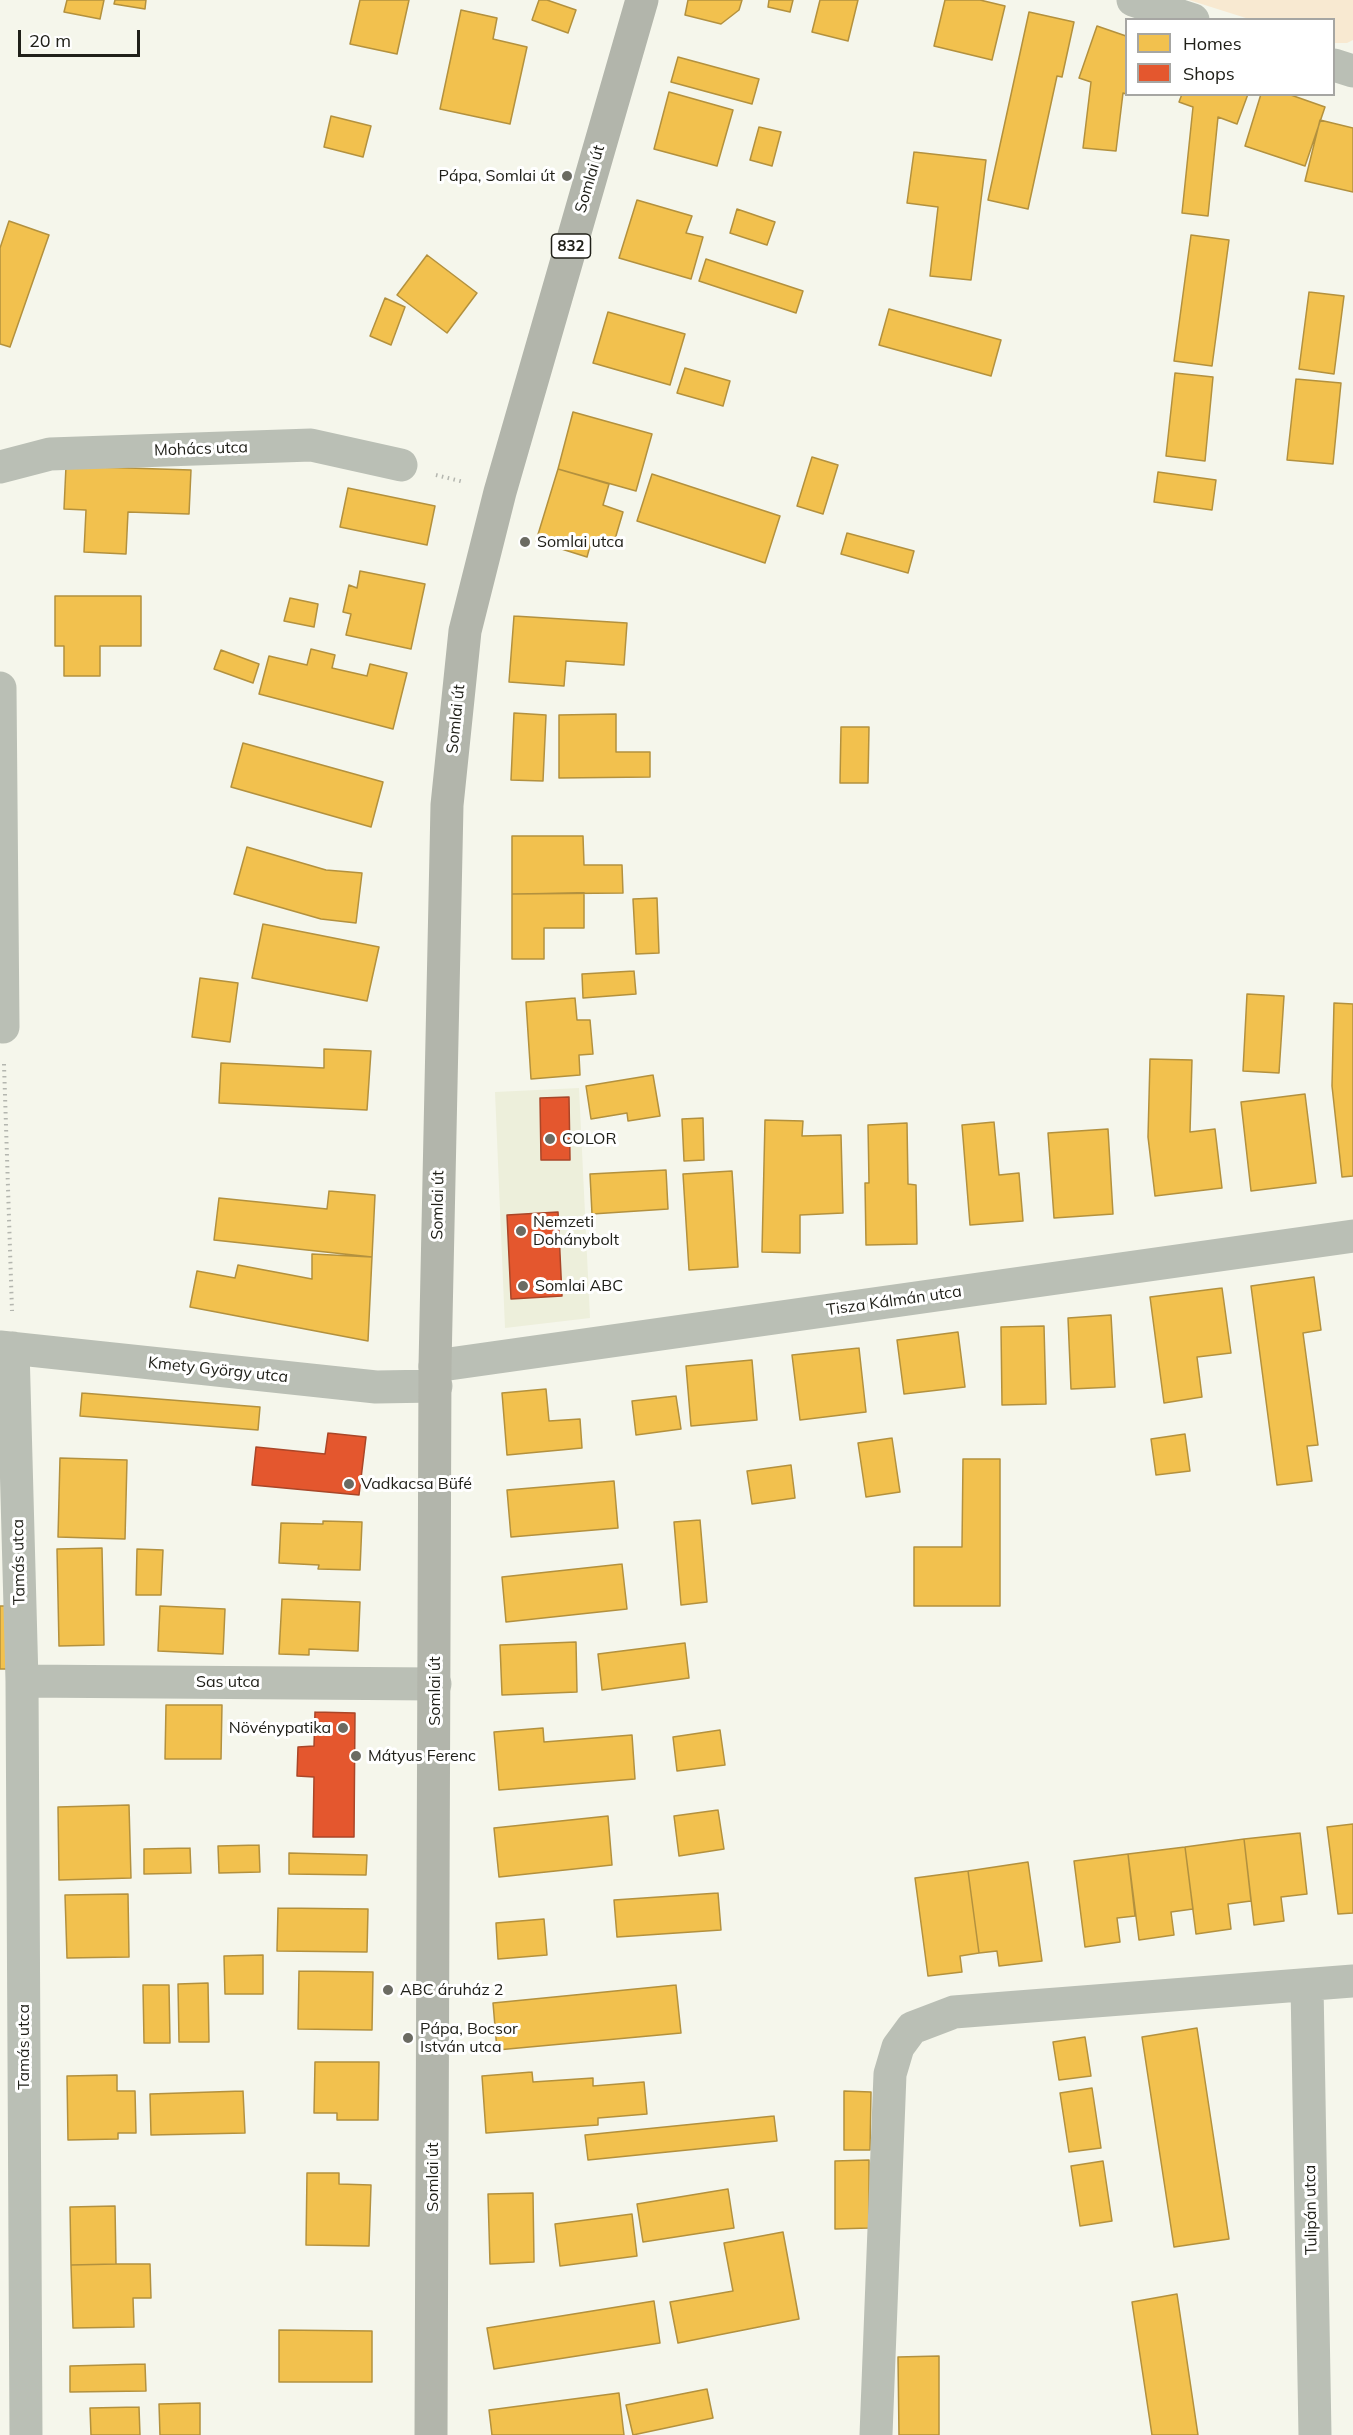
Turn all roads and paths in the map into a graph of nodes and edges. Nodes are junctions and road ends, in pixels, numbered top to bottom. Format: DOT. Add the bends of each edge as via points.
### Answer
graph roads {
  1 [pos="642,0"];
  2 [pos="1132,0"];
  3 [pos="1187,18"];
  4 [pos="1335,65"];
  5 [pos="1353,71"];
  6 [pos="401,465"];
  7 [pos="0,467"];
  8 [pos="500,492"];
  9 [pos="0,688"];
  10 [pos="3,1027"];
  11 [pos="1353,1236"];
  12 [pos="7,1347"];
  13 [pos="436,1376"];
  14 [pos="22,1681"];
  15 [pos="435,1684"];
  16 [pos="1353,1981"];
  17 [pos="1307,1985"];
  18 [pos="26,2435"];
  19 [pos="431,2435"];
  20 [pos="876,2435"];
  21 [pos="1314,2435"];
  1 -- 8 [label="main road, Somlai út / 832"];
  2 -- 3 [label="street"];
  4 -- 5 [label="street"];
  6 -- 7 [label="street, Mohács utca" via="311,445 50,454"];
  6 -- 8 [label="path"];
  8 -- 13 [label="main road, Somlai út / 832" via="465,631 447,805"];
  9 -- 10 [label="street"];
  10 -- 12 [label="path"];
  11 -- 13 [label="street, Tisza Kálmán utca"];
  12 -- 13 [label="street, Kmety György utca" via="376,1387"];
  12 -- 14 [label="street, Tamás utca"];
  13 -- 15 [label="main road, Somlai út / 832"];
  14 -- 15 [label="street, Sas utca"];
  14 -- 18 [label="street, Tamás utca"];
  15 -- 19 [label="main road, Somlai út / 832"];
  16 -- 17 [label="street"];
  17 -- 20 [label="street" via="954,2012 912,2028 898,2047 890,2074"];
  17 -- 21 [label="street, Tulipán utca"];
}
